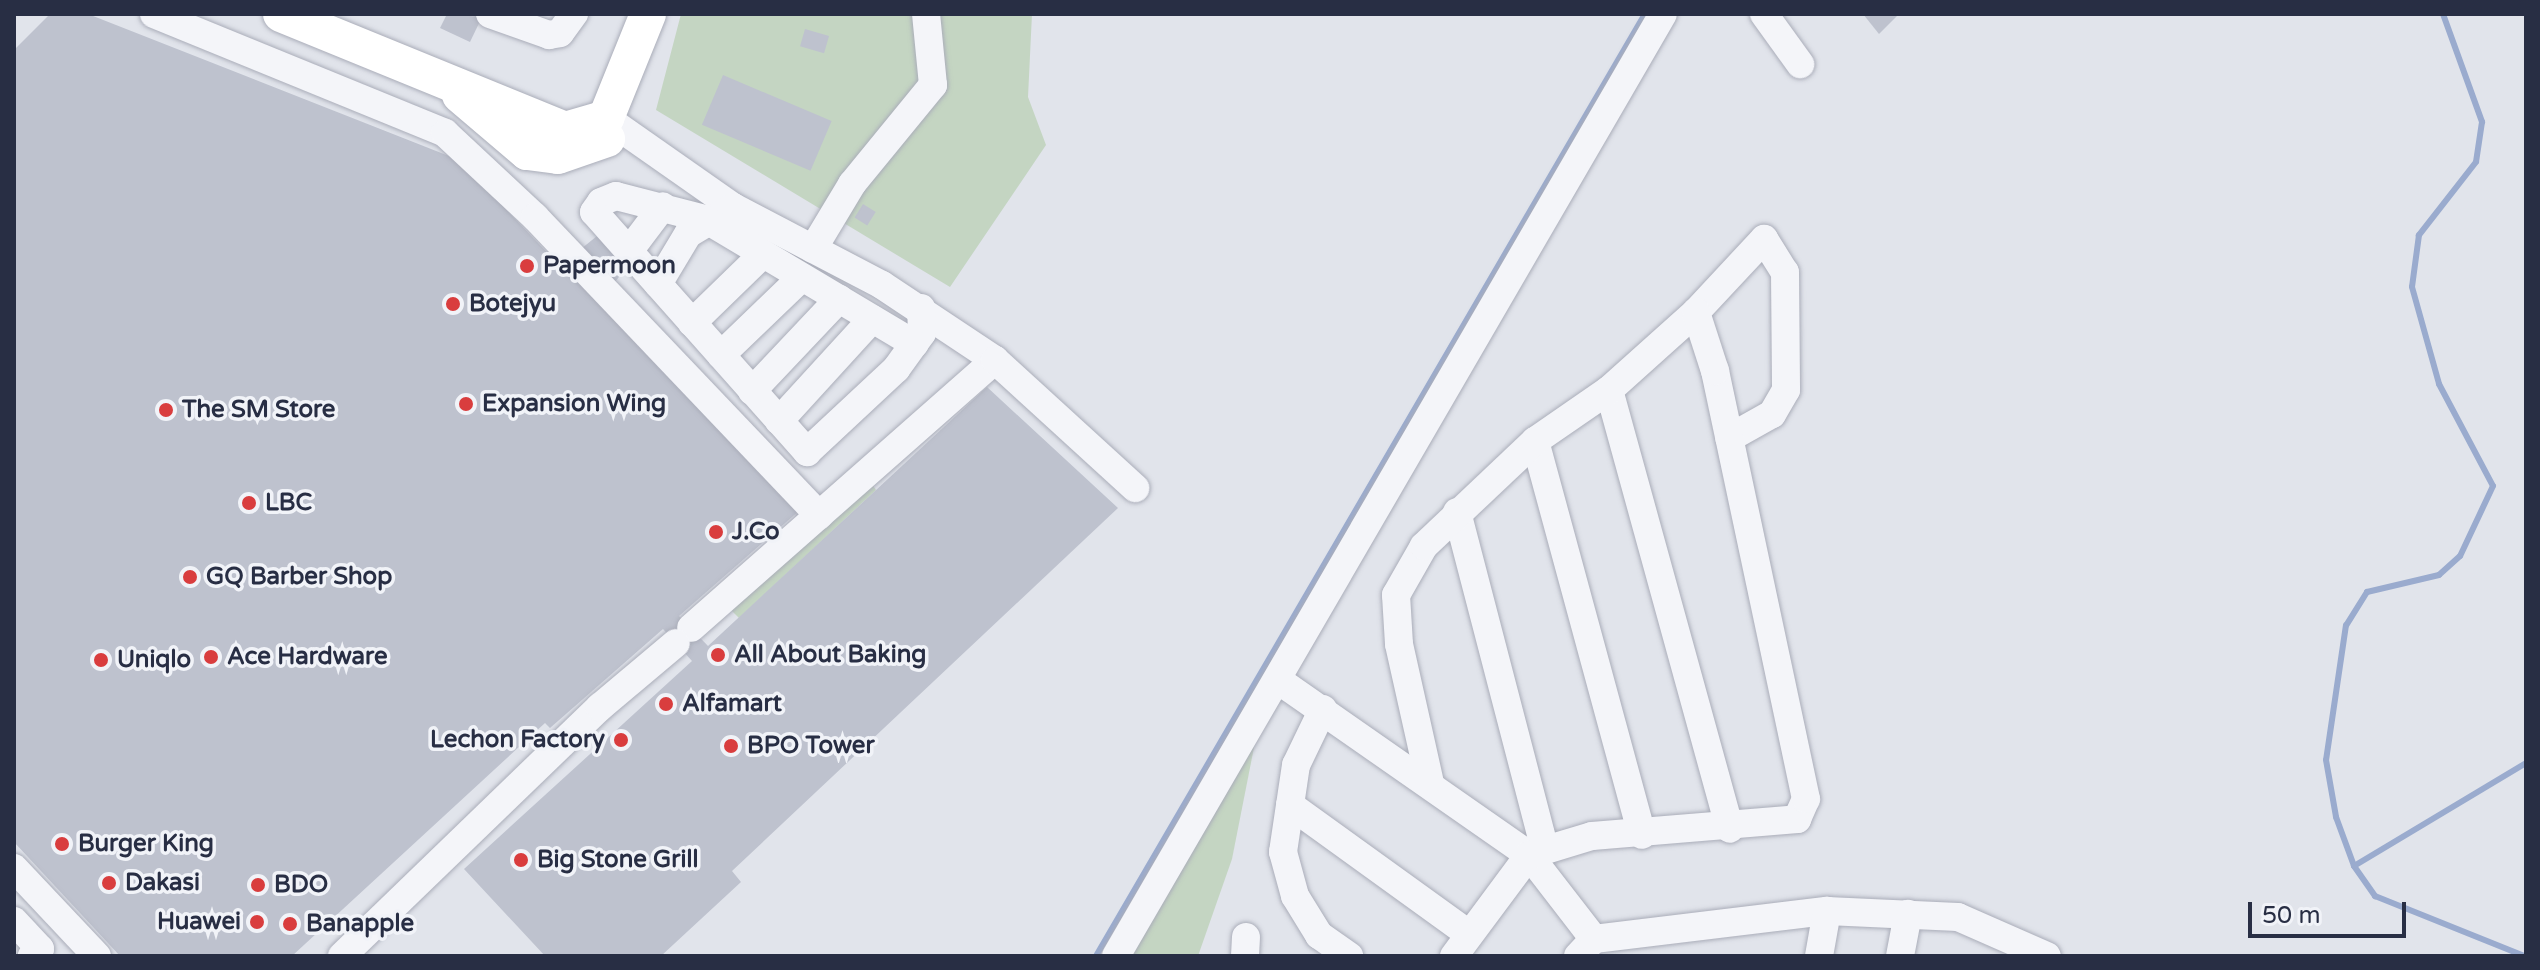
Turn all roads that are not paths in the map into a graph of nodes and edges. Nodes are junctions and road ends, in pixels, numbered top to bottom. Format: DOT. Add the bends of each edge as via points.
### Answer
graph roads {
  1 [pos="154,14"];
  2 [pos="281,14"];
  3 [pos="490,14"];
  4 [pos="648,14"];
  5 [pos="662,14"];
  6 [pos="926,14"];
  7 [pos="1663,14"];
  8 [pos="1764,14"];
  9 [pos="567,24"];
  10 [pos="1800,64"];
  11 [pos="614,123"];
  12 [pos="663,206"];
  13 [pos="733,207"];
  14 [pos="705,219"];
  15 [pos="813,249"];
  16 [pos="629,251"];
  17 [pos="763,254"];
  18 [pos="802,277"];
  19 [pos="658,284"];
  20 [pos="839,299"];
  21 [pos="921,308"];
  22 [pos="1696,312"];
  23 [pos="872,319"];
  24 [pos="692,323"];
  25 [pos="915,344"];
  26 [pos="721,355"];
  27 [pos="995,360"];
  28 [pos="1609,390"];
  29 [pos="752,391"];
  30 [pos="779,421"];
  31 [pos="1729,438"];
  32 [pos="1535,441"];
  33 [pos="1135,488"];
  34 [pos="1457,512"];
  35 [pos="819,515"];
  36 [pos="1278,680"];
  37 [pos="1323,709"];
  38 [pos="1430,783"];
  39 [pos="1290,805"];
  40 [pos="1730,829"];
  41 [pos="1642,835"];
  42 [pos="1537,853"];
  43 [pos="14,868"];
  44 [pos="1827,911"];
  45 [pos="1908,914"];
  46 [pos="14,921"];
  47 [pos="1461,945"];
  48 [pos="2000,945"];
  49 [pos="1586,948"];
  50 [pos="83,951"];
  51 [pos="32,956"];
  52 [pos="342,956"];
  53 [pos="1116,956"];
  54 [pos="1349,956"];
  55 [pos="1819,956"];
  56 [pos="1900,956"];
  57 [pos="2047,956"];
  1 -- 35 [label="street" via="445,133 535,217"];
  2 -- 11 [label="main road" via="453,88 527,152 558,156 592,149"];
  3 -- 9 [label="street" via="539,34"];
  4 -- 11 [label="main road"];
  5 -- 11 [label="main road"];
  6 -- 15 [label="street" via="933,85 852,184"];
  7 -- 36 [label="street"];
  8 -- 10 [label="street"];
  11 -- 13 [label="street"];
  12 -- 14 [label="street"];
  12 -- 16 [label="street"];
  12 -- 16 [label="street" via="616,196 601,202 594,212"];
  13 -- 14 [label="street"];
  13 -- 15 [label="street"];
  14 -- 17 [label="street"];
  14 -- 19 [label="street" via="676,247"];
  15 -- 21 [label="street"];
  16 -- 19 [label="street"];
  17 -- 18 [label="street"];
  17 -- 24 [label="street"];
  18 -- 20 [label="street"];
  18 -- 26 [label="street"];
  19 -- 24 [label="street"];
  20 -- 23 [label="street"];
  20 -- 29 [label="street"];
  21 -- 25 [label="street" via="922,333"];
  21 -- 27 [label="street"];
  22 -- 28 [label="street"];
  22 -- 31 [label="street"];
  22 -- 31 [label="street" via="1768,240 1785,272 1786,390 1772,414"];
  23 -- 25 [label="street"];
  23 -- 30 [label="street"];
  24 -- 26 [label="street"];
  25 -- 30 [label="street" via="807,452"];
  26 -- 29 [label="street"];
  27 -- 33 [label="street"];
  27 -- 35 [label="street"];
  28 -- 32 [label="street"];
  28 -- 40 [label="street"];
  29 -- 30 [label="street"];
  31 -- 40 [label="street" via="1806,799 1797,819"];
  32 -- 34 [label="street"];
  32 -- 41 [label="street"];
  34 -- 38 [label="street" via="1424,546 1396,595 1399,644"];
  34 -- 42 [label="street"];
  35 -- 52 [label="street" via="600,707"];
  36 -- 37 [label="street"];
  36 -- 53 [label="street"];
  37 -- 38 [label="street"];
  37 -- 39 [label="street" via="1296,765"];
  38 -- 42 [label="street"];
  39 -- 47 [label="street"];
  39 -- 54 [label="street" via="1283,852 1295,896 1319,935"];
  40 -- 41 [label="street"];
  41 -- 42 [label="street" via="1592,836"];
  42 -- 47 [label="street"];
  42 -- 49 [label="street"];
  43 -- 50 [label="street"];
  44 -- 45 [label="street"];
  44 -- 49 [label="street"];
  44 -- 55 [label="street"];
  45 -- 48 [label="street" via="1958,917"];
  45 -- 56 [label="street"];
  46 -- 51 [label="street" via="40,949"];
  48 -- 57 [label="street"];
}
